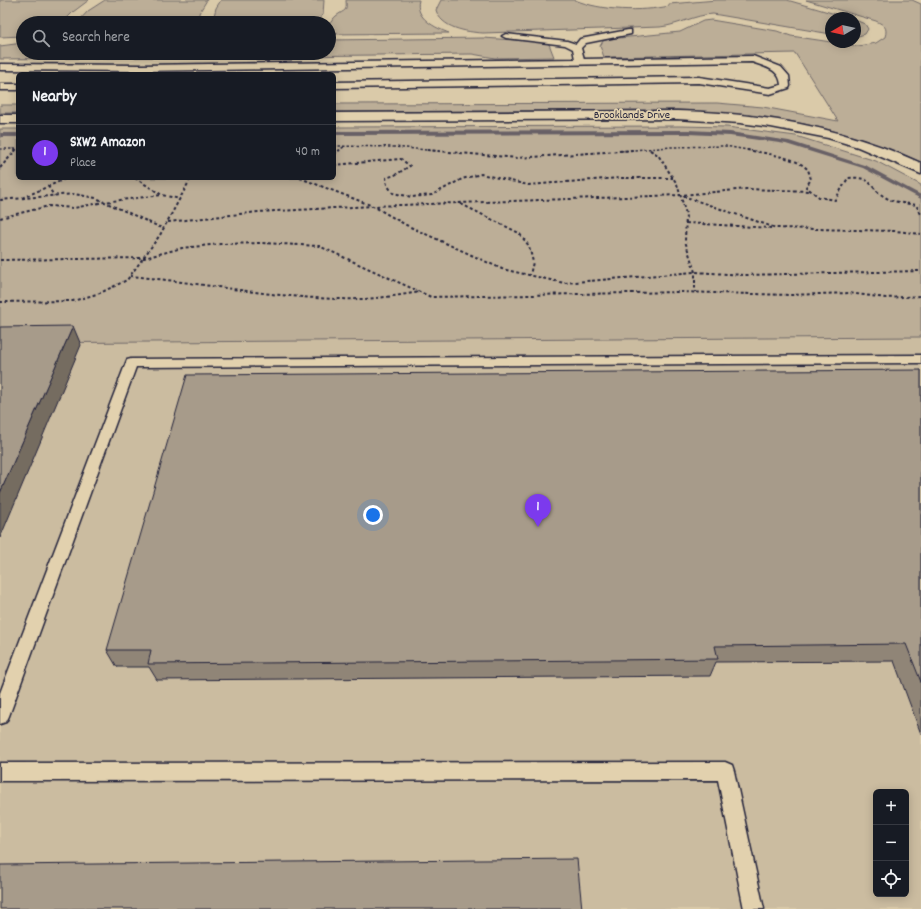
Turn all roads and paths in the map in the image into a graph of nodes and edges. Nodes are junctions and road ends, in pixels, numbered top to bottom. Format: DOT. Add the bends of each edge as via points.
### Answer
graph roads {
  1 [pos="628,32"];
  2 [pos="506,36"];
  3 [pos="577,48"];
  4 [pos="580,61"];
  5 [pos="0,67"];
  6 [pos="336,84"];
  7 [pos="0,87"];
  8 [pos="16,87"];
  9 [pos="336,117"];
  10 [pos="0,119"];
  11 [pos="16,119"];
  12 [pos="336,146"];
  13 [pos="345,146"];
  14 [pos="0,149"];
  15 [pos="16,149"];
  16 [pos="649,149"];
  17 [pos="16,151"];
  18 [pos="336,153"];
  19 [pos="336,164"];
  20 [pos="0,168"];
  21 [pos="921,169"];
  22 [pos="673,178"];
  23 [pos="62,180"];
  24 [pos="138,180"];
  25 [pos="190,180"];
  26 [pos="305,180"];
  27 [pos="48,186"];
  28 [pos="811,191"];
  29 [pos="162,195"];
  30 [pos="681,195"];
  31 [pos="54,196"];
  32 [pos="20,199"];
  33 [pos="180,199"];
  34 [pos="0,200"];
  35 [pos="104,202"];
  36 [pos="459,204"];
  37 [pos="373,206"];
  38 [pos="921,214"];
  39 [pos="0,218"];
  40 [pos="168,222"];
  41 [pos="686,223"];
  42 [pos="776,228"];
  43 [pos="164,229"];
  44 [pos="921,234"];
  45 [pos="144,258"];
  46 [pos="0,260"];
  47 [pos="921,271"];
  48 [pos="694,272"];
  49 [pos="530,275"];
  50 [pos="130,276"];
  51 [pos="420,292"];
  52 [pos="695,292"];
  53 [pos="921,296"];
  54 [pos="0,302"];
  55 [pos="921,359"];
  56 [pos="0,716"];
  57 [pos="0,772"];
  58 [pos="754,909"];
  1 -- 3 [label="lane" via="583,41"];
  2 -- 3 [label="lane" via="568,43"];
  3 -- 4 [label="lane"];
  4 -- 5 [label="lane" via="141,68"];
  4 -- 6 [label="lane" via="753,59 778,69 785,76 786,86 770,91 699,80"];
  7 -- 8 [label="lane"];
  9 -- 21 [label="street, Brooklands Drive" via="726,116 795,126 842,138 899,158"];
  10 -- 11 [label="street"];
  12 -- 13 [label="path"];
  13 -- 16 [label="path" via="394,146 517,158"];
  13 -- 18 [label="path"];
  14 -- 15 [label="path"];
  16 -- 22 [label="path" via="658,155"];
  16 -- 28 [label="path" via="672,146 725,146 775,155 799,163 808,170 811,179 806,187"];
  17 -- 20 [label="path"];
  19 -- 22 [label="path" via="401,159 410,166 386,178 387,185 393,193 412,197 432,195 462,179 481,174 528,185 619,178"];
  22 -- 30 [label="path"];
  23 -- 27 [label="path"];
  24 -- 29 [label="path"];
  25 -- 33 [label="path"];
  26 -- 37 [label="path"];
  27 -- 31 [label="path"];
  27 -- 32 [label="path"];
  28 -- 30 [label="path" via="774,188"];
  28 -- 38 [label="path" via="820,197 836,200 848,178 859,176 871,180 878,191 890,200 916,205"];
  29 -- 33 [label="path"];
  29 -- 35 [label="path"];
  30 -- 36 [label="path"];
  30 -- 41 [label="path"];
  30 -- 42 [label="path"];
  31 -- 32 [label="path"];
  31 -- 35 [label="path" via="74,194"];
  32 -- 34 [label="path"];
  33 -- 40 [label="path"];
  35 -- 39 [label="path" via="74,208 49,206"];
  35 -- 43 [label="path"];
  36 -- 37 [label="path"];
  36 -- 49 [label="path" via="519,233 529,246 533,262"];
  37 -- 40 [label="path" via="258,212"];
  37 -- 49 [label="path" via="406,225 502,269"];
  40 -- 43 [label="path"];
  41 -- 42 [label="path"];
  41 -- 48 [label="path" via="685,241"];
  42 -- 44 [label="path"];
  43 -- 45 [label="path"];
  45 -- 46 [label="path"];
  45 -- 50 [label="path"];
  45 -- 51 [label="path" via="182,248 220,244 319,246"];
  47 -- 48 [label="path" via="752,275"];
  48 -- 49 [label="path" via="564,283"];
  48 -- 52 [label="path"];
  50 -- 51 [label="path" via="330,300 395,298"];
  50 -- 54 [label="path" via="100,294 73,301"];
  51 -- 52 [label="path" via="431,297"];
  52 -- 53 [label="path" via="790,295 849,293 886,298"];
  55 -- 56 [label="lane" via="131,363"];
  57 -- 58 [label="lane" via="725,771"];
}
